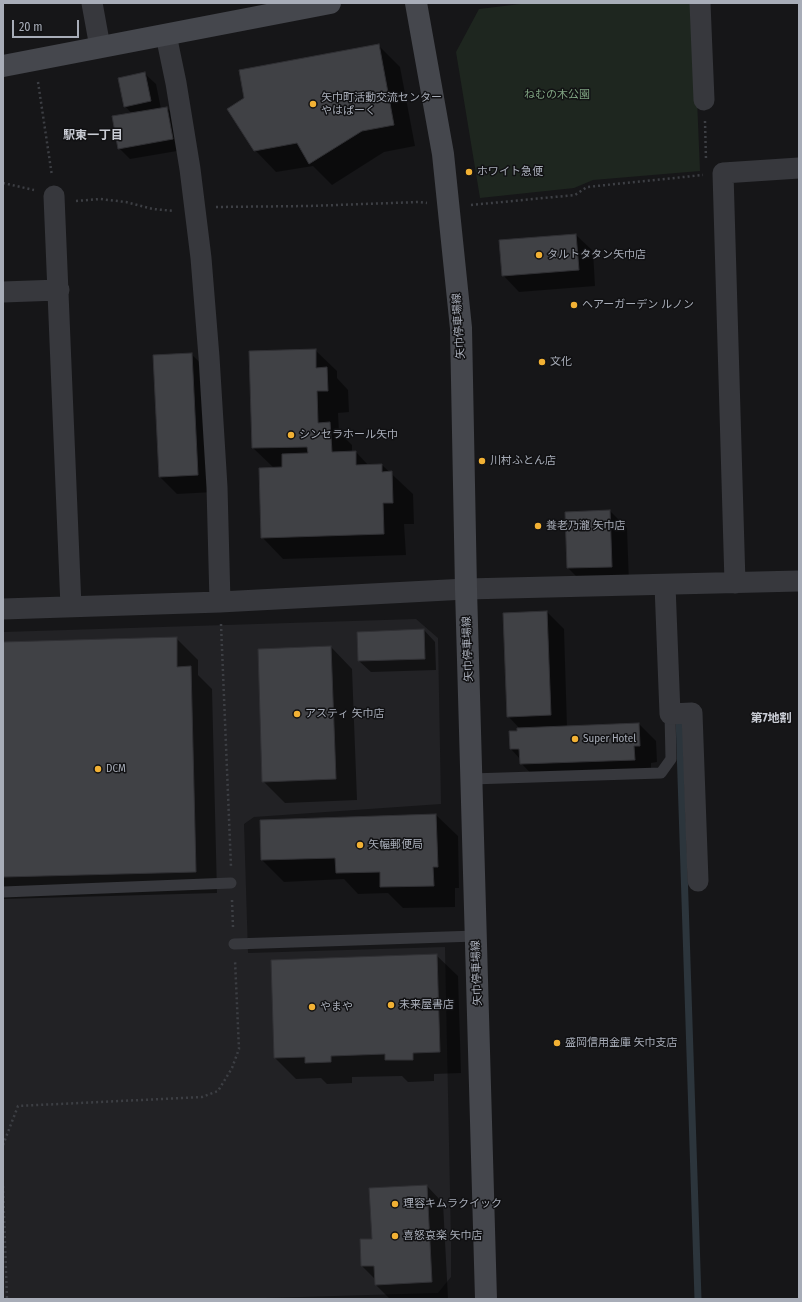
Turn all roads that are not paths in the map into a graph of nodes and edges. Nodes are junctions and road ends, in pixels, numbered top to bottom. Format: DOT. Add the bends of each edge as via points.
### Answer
graph roads {
  1 [pos="92,3"];
  2 [pos="330,3"];
  3 [pos="416,3"];
  4 [pos="700,3"];
  5 [pos="166,35"];
  6 [pos="100,47"];
  7 [pos="3,66"];
  8 [pos="704,100"];
  9 [pos="799,168"];
  10 [pos="54,196"];
  11 [pos="58,290"];
  12 [pos="3,292"];
  13 [pos="799,581"];
  14 [pos="735,584"];
  15 [pos="665,585"];
  16 [pos="466,589"];
  17 [pos="220,602"];
  18 [pos="71,607"];
  19 [pos="3,609"];
  20 [pos="676,714"];
  21 [pos="471,779"];
  22 [pos="698,881"];
  23 [pos="231,883"];
  24 [pos="3,892"];
  25 [pos="476,936"];
  26 [pos="234,944"];
  27 [pos="486,1299"];
  1 -- 6 [label="street"];
  2 -- 5 [label="main road"];
  3 -- 16 [label="main road, 矢巾停車場線" via="443,154 461,328"];
  4 -- 8 [label="street"];
  5 -- 6 [label="main road"];
  5 -- 17 [label="street" via="190,169 201,258 217,487"];
  6 -- 7 [label="main road"];
  9 -- 14 [label="street" via="715,174"];
  10 -- 11 [label="street"];
  11 -- 12 [label="street"];
  11 -- 18 [label="street"];
  13 -- 14 [label="street"];
  14 -- 15 [label="street"];
  15 -- 16 [label="street"];
  15 -- 20 [label="street"];
  16 -- 17 [label="street"];
  16 -- 21 [label="main road, 矢巾停車場線"];
  17 -- 18 [label="street"];
  18 -- 19 [label="street"];
  20 -- 21 [label="lane" via="671,759 661,773"];
  20 -- 22 [label="street" via="692,713"];
  21 -- 25 [label="main road, 矢巾停車場線"];
  23 -- 24 [label="lane"];
  25 -- 26 [label="lane"];
  25 -- 27 [label="main road, 矢巾停車場線"];
}
